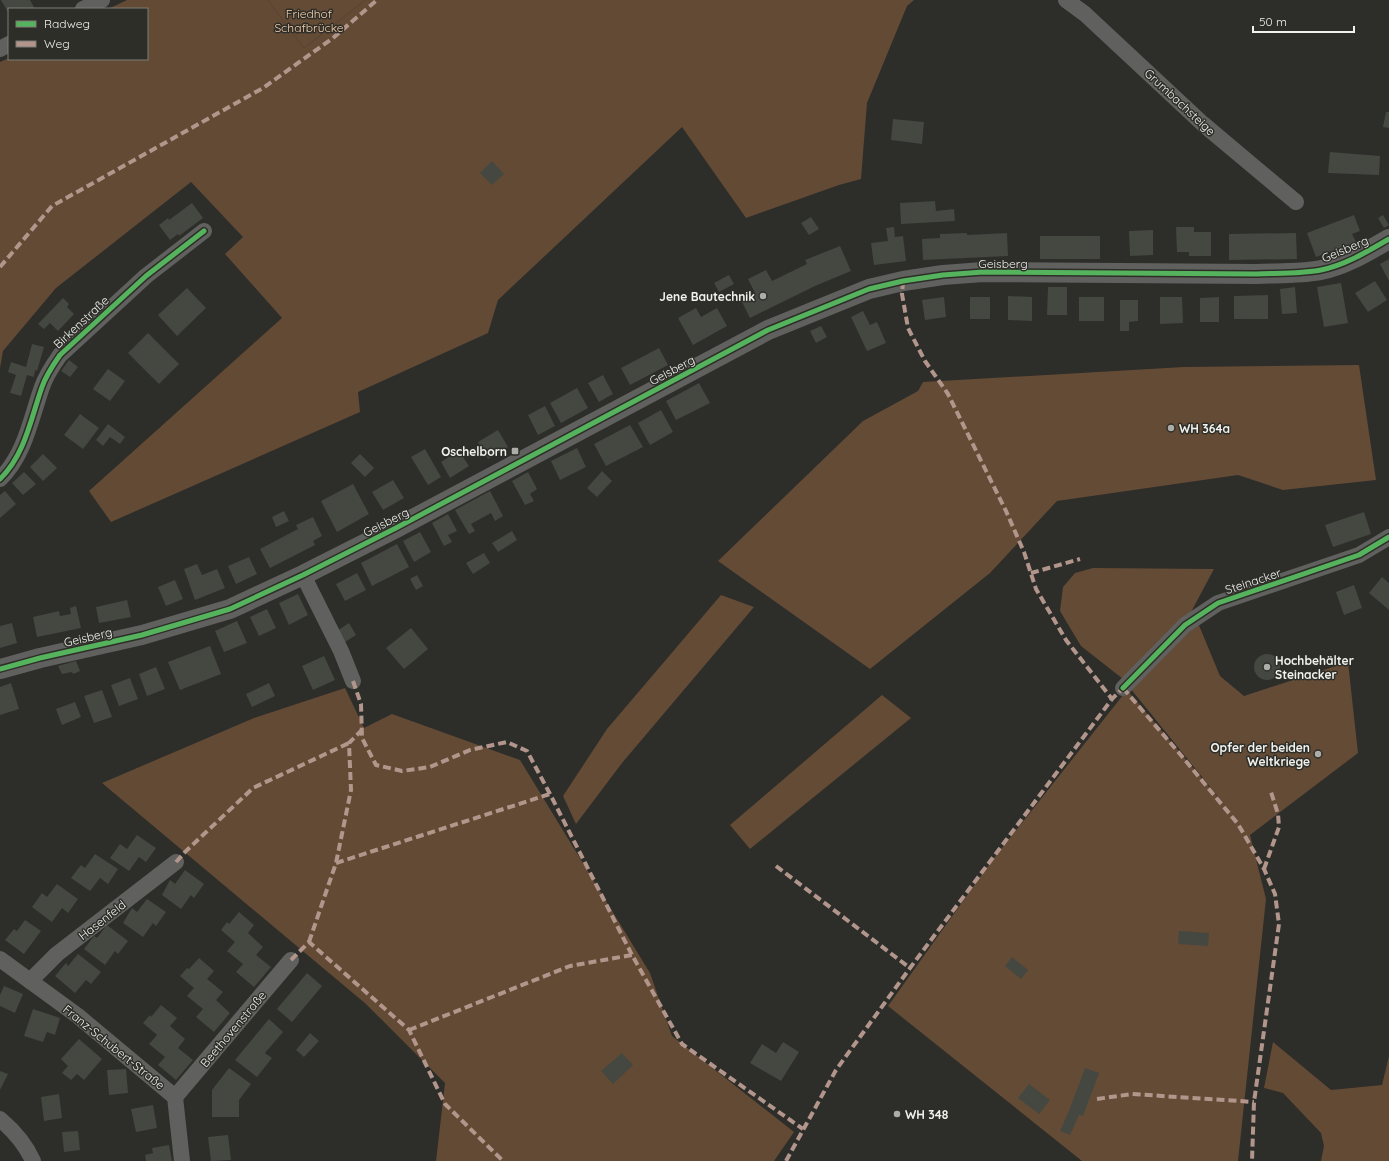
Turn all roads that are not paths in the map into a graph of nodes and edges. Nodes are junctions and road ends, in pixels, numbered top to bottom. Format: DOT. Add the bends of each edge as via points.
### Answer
graph roads {
  1 [pos="102,0"];
  2 [pos="1066,0"];
  3 [pos="86,8"];
  4 [pos="1296,202"];
  5 [pos="204,231"];
  6 [pos="1389,239"];
  7 [pos="0,479"];
  8 [pos="1389,537"];
  9 [pos="303,576"];
  10 [pos="0,669"];
  11 [pos="353,681"];
  12 [pos="1123,688"];
  13 [pos="176,862"];
  14 [pos="0,959"];
  15 [pos="291,960"];
  16 [pos="30,981"];
  17 [pos="175,1097"];
  18 [pos="0,1119"];
  19 [pos="33,1161"];
  20 [pos="182,1161"];
  1 -- 3 [label="street"];
  2 -- 4 [label="street, Grumbachsteige" via="1085,14 1203,124"];
  5 -- 7 [label="street, Birkenstraße" via="146,276 60,355 42,386 20,452"];
  6 -- 9 [label="street, Geisberg" via="1341,264 1321,270 1293,273 983,272 943,275 869,289 768,330"];
  8 -- 12 [label="street, Steinacker" via="1360,555 1218,603 1185,625"];
  9 -- 10 [label="street, Geisberg" via="230,609 156,631"];
  9 -- 11 [label="street" via="341,651"];
  13 -- 16 [label="street, Hasenfeld" via="58,954"];
  14 -- 16 [label="street, Franz-Schubert-Straße"];
  15 -- 17 [label="street, Beethovenstraße"];
  16 -- 17 [label="street, Franz-Schubert-Straße" via="78,1016"];
  17 -- 20 [label="street, Franz-Schubert-Straße"];
  18 -- 19 [label="street" via="29,1152"];
}
